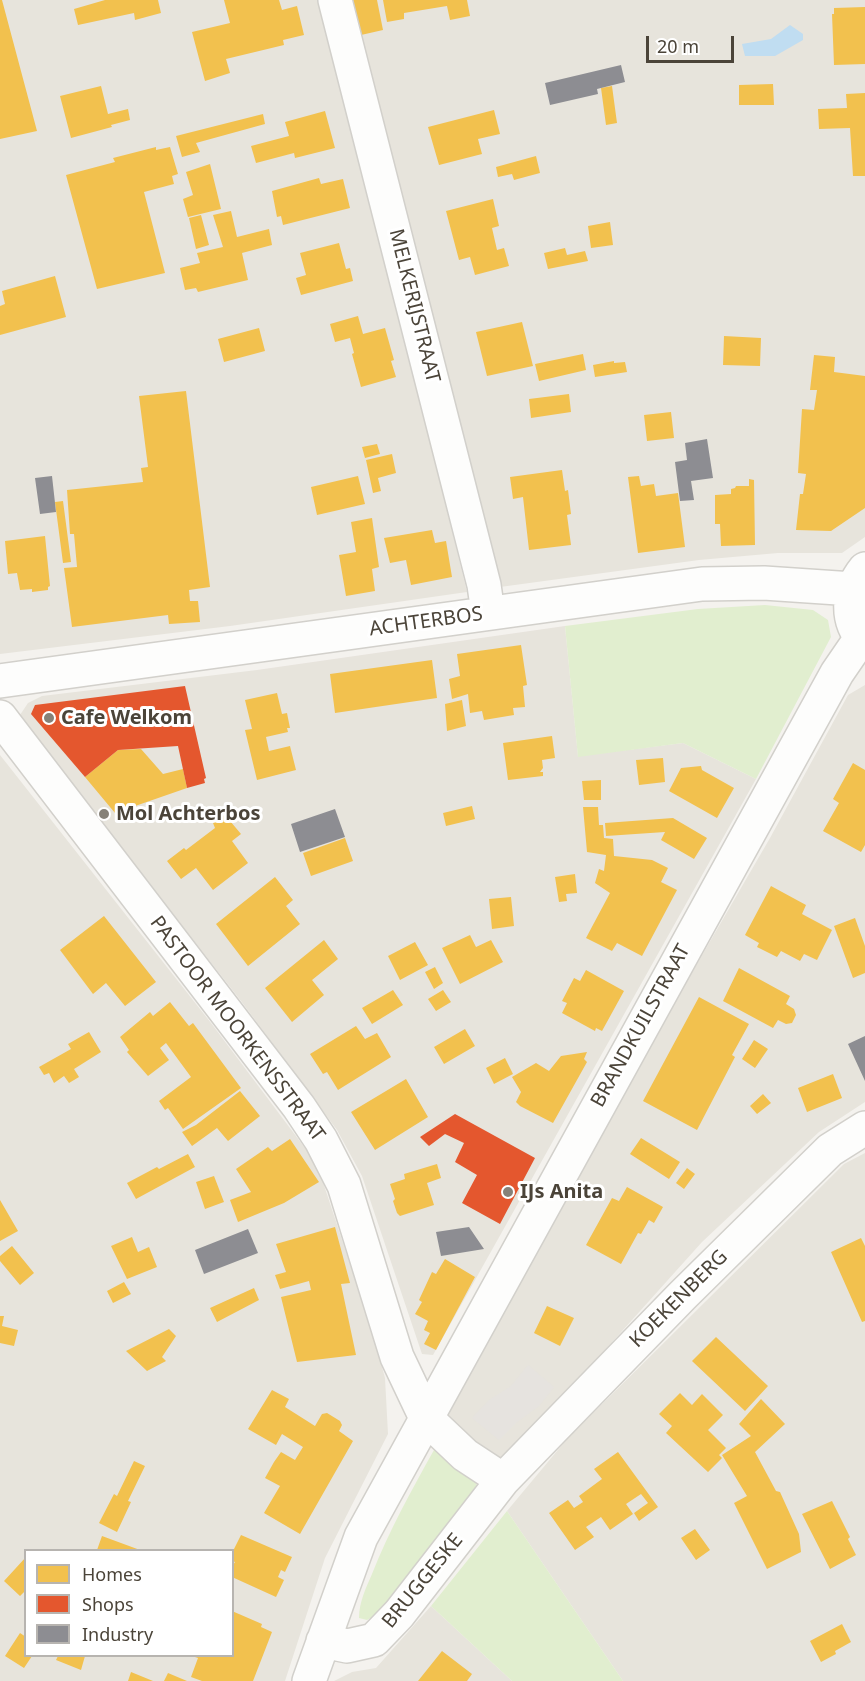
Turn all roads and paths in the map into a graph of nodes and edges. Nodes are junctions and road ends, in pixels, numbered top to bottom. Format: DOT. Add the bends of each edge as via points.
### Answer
graph roads {
  1 [pos="335,0"];
  2 [pos="859,579"];
  3 [pos="488,613"];
  4 [pos="863,640"];
  5 [pos="0,681"];
  6 [pos="0,717"];
  7 [pos="865,1128"];
  8 [pos="426,1418"];
  9 [pos="503,1480"];
  10 [pos="323,1641"];
  11 [pos="309,1681"];
  1 -- 3 [label="street, MELKERIJSTRAAT"];
  2 -- 3 [label="street, ACHTERBOS" via="702,584"];
  2 -- 4 [label="street, ACHTERBOS" via="850,602 854,627"];
  3 -- 5 [label="street, ACHTERBOS"];
  4 -- 8 [label="street, BRANDKUILSTRAAT" via="825,694"];
  6 -- 8 [label="street, PASTOOR MOORKENSSTRAAT" via="260,1054 321,1140 344,1185 397,1357"];
  7 -- 9 [label="street, KOEKENBERG" via="830,1149"];
  8 -- 9 [label="street, PASTOOR MOORKENSSTRAAT" via="465,1455"];
  8 -- 10 [label="street" via="361,1537"];
  9 -- 10 [label="street, BRUGGESKE" via="399,1614 374,1640 347,1646"];
  10 -- 11 [label="street"];
}
